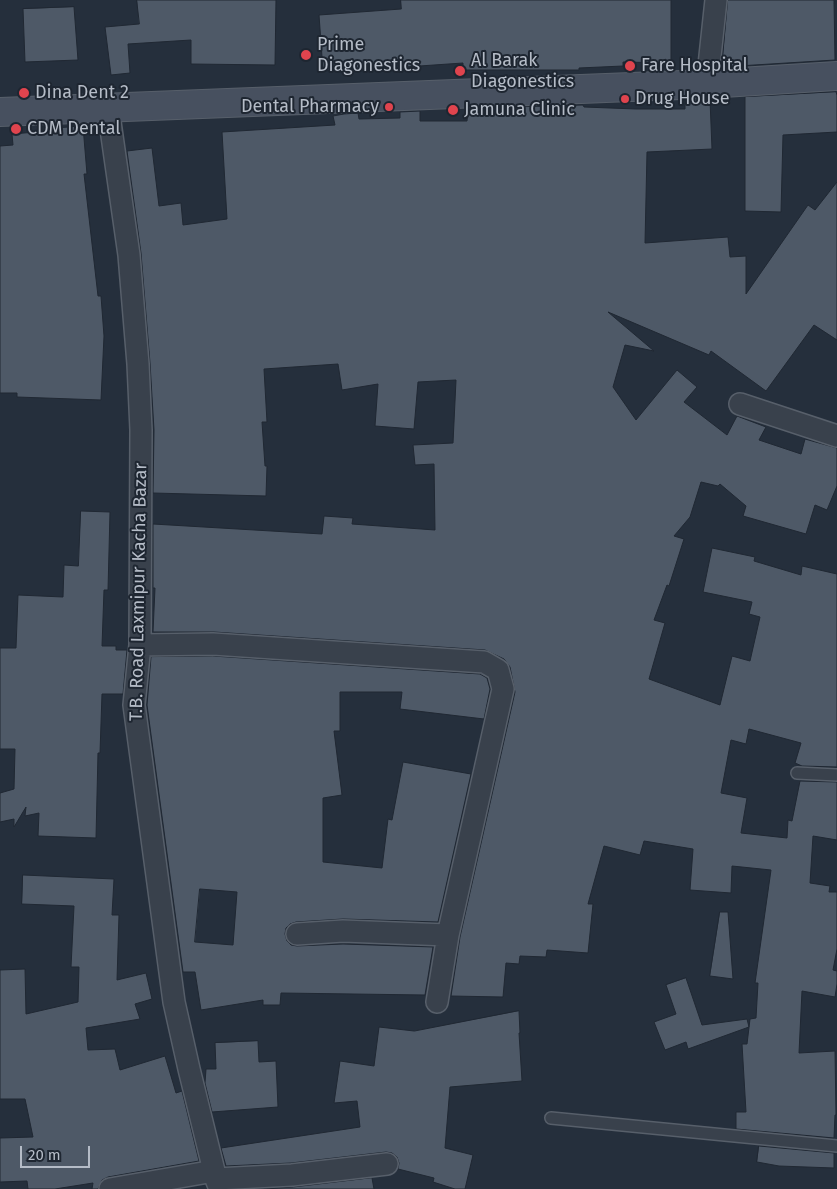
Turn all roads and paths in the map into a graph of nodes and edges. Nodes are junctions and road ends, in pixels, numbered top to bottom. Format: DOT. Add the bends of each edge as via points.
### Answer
graph roads {
  1 [pos="716,0"];
  2 [pos="837,76"];
  3 [pos="707,84"];
  4 [pos="108,108"];
  5 [pos="0,112"];
  6 [pos="740,404"];
  7 [pos="837,436"];
  8 [pos="140,645"];
  9 [pos="796,773"];
  10 [pos="837,775"];
  11 [pos="297,934"];
  12 [pos="448,934"];
  13 [pos="437,1002"];
  14 [pos="551,1118"];
  15 [pos="837,1146"];
  16 [pos="387,1164"];
  17 [pos="217,1180"];
  18 [pos="110,1189"];
  1 -- 3 [label="street"];
  2 -- 3 [label="main road"];
  3 -- 4 [label="main road"];
  4 -- 5 [label="main road"];
  4 -- 8 [label="street, T.B. Road Laxmipur Kacha Bazar" via="130,255 138,364 141,430"];
  6 -- 7 [label="street"];
  8 -- 12 [label="street" via="213,644 484,662 498,670 503,689"];
  8 -- 17 [label="street, T.B. Road Laxmipur Kacha Bazar" via="134,705 174,1002"];
  9 -- 10 [label="lane"];
  11 -- 12 [label="street" via="344,931"];
  12 -- 13 [label="street"];
  14 -- 15 [label="lane"];
  16 -- 17 [label="street"];
  17 -- 18 [label="street"];
}
